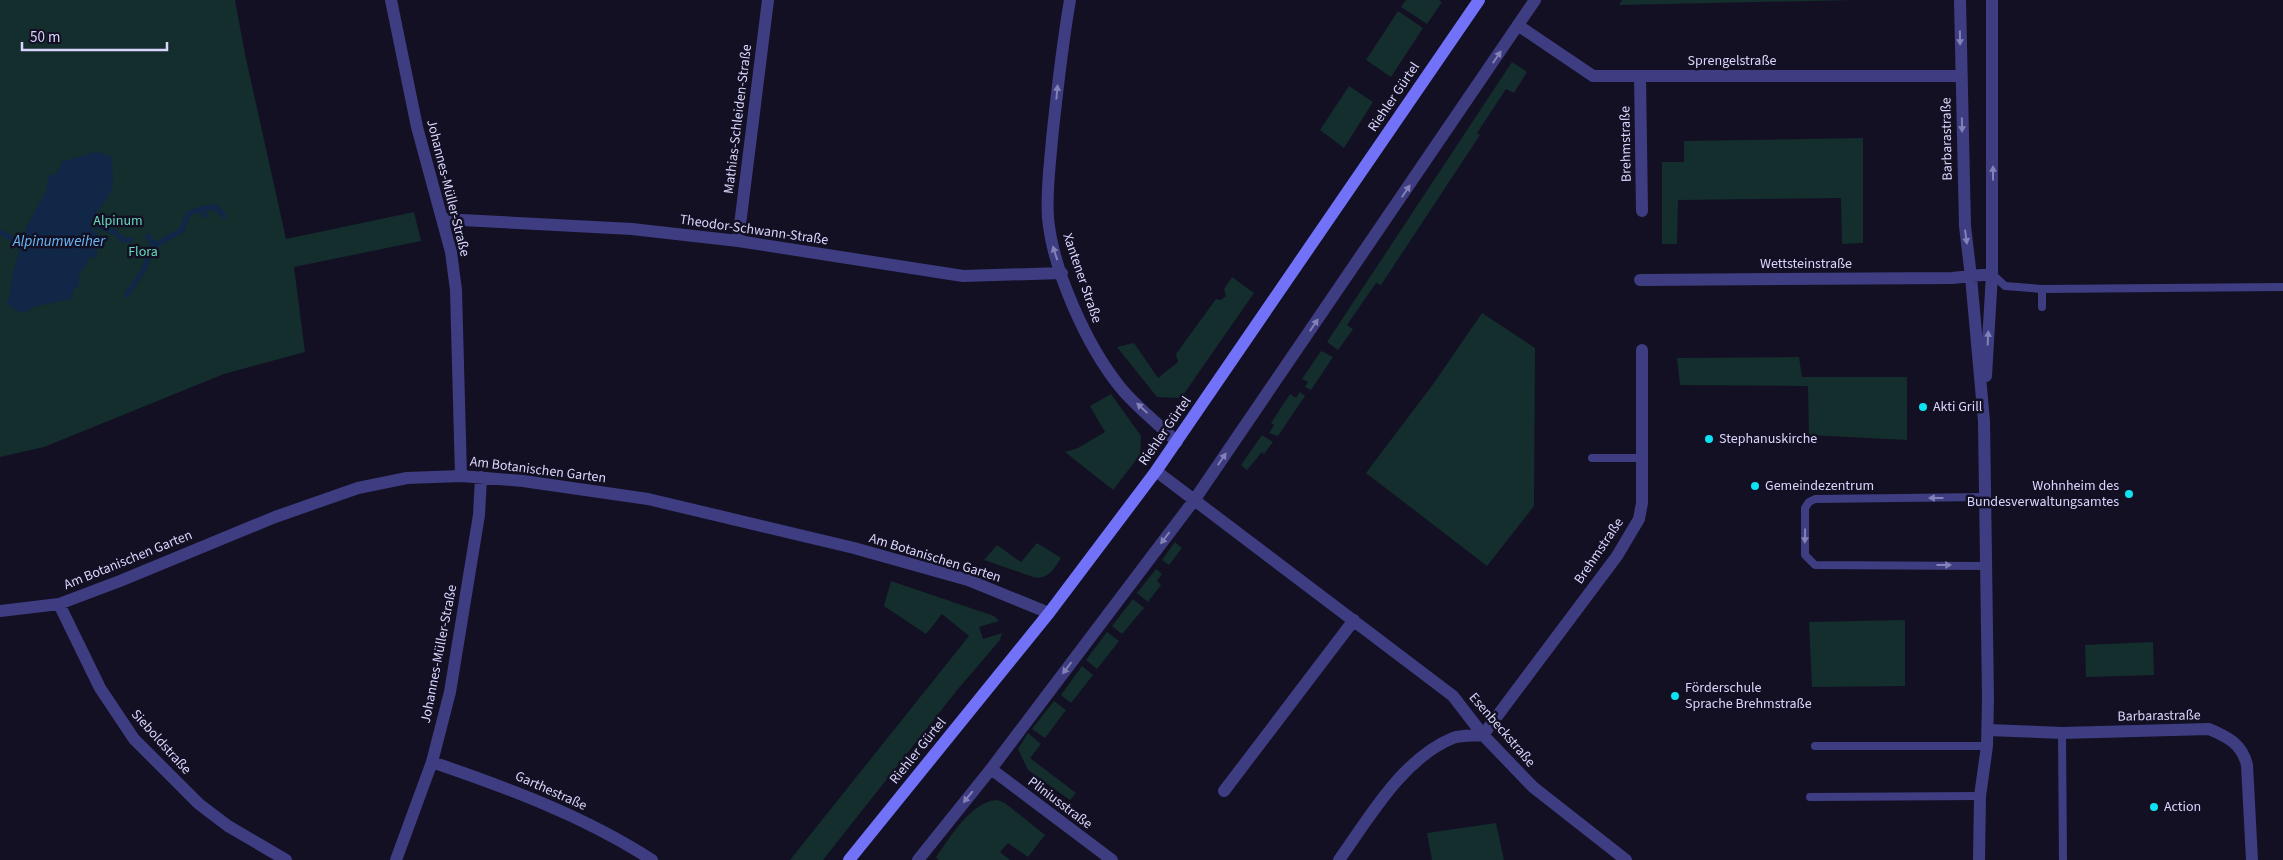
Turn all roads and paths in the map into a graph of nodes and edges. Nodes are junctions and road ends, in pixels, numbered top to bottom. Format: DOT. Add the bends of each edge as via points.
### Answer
graph roads {
  1 [pos="391,0"];
  2 [pos="768,0"];
  3 [pos="1070,0"];
  4 [pos="1479,0"];
  5 [pos="1535,0"];
  6 [pos="1960,0"];
  7 [pos="1992,0"];
  8 [pos="1518,26"];
  9 [pos="1640,76"];
  10 [pos="1961,76"];
  11 [pos="1642,211"];
  12 [pos="442,219"];
  13 [pos="738,241"];
  14 [pos="1062,273"];
  15 [pos="1992,274"];
  16 [pos="1971,277"];
  17 [pos="1640,280"];
  18 [pos="2283,287"];
  19 [pos="2042,289"];
  20 [pos="2042,307"];
  21 [pos="1642,350"];
  22 [pos="1984,421"];
  23 [pos="1177,442"];
  24 [pos="1592,458"];
  25 [pos="1641,458"];
  26 [pos="1156,471"];
  27 [pos="461,476"];
  28 [pos="480,477"];
  29 [pos="1985,497"];
  30 [pos="1194,499"];
  31 [pos="1986,566"];
  32 [pos="59,604"];
  33 [pos="0,611"];
  34 [pos="1049,613"];
  35 [pos="1354,620"];
  36 [pos="1988,730"];
  37 [pos="2062,733"];
  38 [pos="1483,735"];
  39 [pos="1815,746"];
  40 [pos="1987,746"];
  41 [pos="432,762"];
  42 [pos="991,769"];
  43 [pos="1224,790"];
  44 [pos="1980,796"];
  45 [pos="1810,797"];
  46 [pos="286,860"];
  47 [pos="396,860"];
  48 [pos="652,860"];
  49 [pos="849,860"];
  50 [pos="918,860"];
  51 [pos="1112,860"];
  52 [pos="1338,860"];
  53 [pos="1626,860"];
  54 [pos="1979,860"];
  55 [pos="2063,860"];
  56 [pos="2252,860"];
  1 -- 12 [label="street, Johannes-Müller-Straße" via="417,127"];
  2 -- 13 [label="street, Mathias-Schleiden-Straße"];
  14 -- 3 [label="street, Xantener Straße, one-way" via="1052,244 1048,191 1060,61"];
  4 -- 23 [label="street, Riehler Gürtel"];
  5 -- 8 [label="street"];
  6 -- 10 [label="street, Barbarastraße, one-way"];
  15 -- 7 [label="street, Barbarastraße, one-way"];
  8 -- 9 [label="street, Sprengelstraße" via="1593,76"];
  30 -- 8 [label="street, one-way"];
  9 -- 10 [label="street, Sprengelstraße"];
  9 -- 11 [label="street, Brehmstraße"];
  10 -- 16 [label="street, Barbarastraße, one-way" via="1965,226"];
  12 -- 13 [label="street, Theodor-Schwann-Straße" via="632,229"];
  12 -- 27 [label="street, Johannes-Müller-Straße" via="456,290"];
  13 -- 14 [label="street, Theodor-Schwann-Straße" via="963,276"];
  23 -- 14 [label="street, Xantener Straße, one-way" via="1120,388 1084,330"];
  15 -- 16 [label="street"];
  15 -- 19 [label="lane" via="2005,286"];
  22 -- 15 [label="street, Barbarastraße, one-way"];
  16 -- 17 [label="street, Wettsteinstraße"];
  16 -- 22 [label="street, Barbarastraße"];
  18 -- 19 [label="lane"];
  19 -- 20 [label="lane"];
  21 -- 25 [label="street, Brehmstraße"];
  22 -- 29 [label="street, Barbarastraße"];
  23 -- 26 [label="street, Riehler Gürtel"];
  24 -- 25 [label="lane"];
  25 -- 38 [label="street, Brehmstraße" via="1642,503 1638,519 1617,556"];
  26 -- 30 [label="street, Esenbeckstraße"];
  26 -- 34 [label="street, Riehler Gürtel"];
  27 -- 28 [label="street, Am Botanischen Garten"];
  27 -- 32 [label="street, Am Botanischen Garten" via="407,478 358,488 275,517"];
  28 -- 34 [label="street, Am Botanischen Garten" via="648,499 807,537 968,580"];
  28 -- 41 [label="street, Johannes-Müller-Straße" via="479,516 450,692"];
  29 -- 31 [label="street, Barbarastraße"];
  29 -- 31 [label="lane, one-way" via="1815,499 1805,508 1805,555 1816,565"];
  30 -- 35 [label="street, Esenbeckstraße"];
  30 -- 42 [label="street, one-way"];
  31 -- 36 [label="street, Barbarastraße"];
  32 -- 33 [label="street, Am Botanischen Garten"];
  32 -- 46 [label="street, Sieboldstraße" via="100,688 134,740 206,809 228,826"];
  34 -- 49 [label="street, Riehler Gürtel"];
  35 -- 38 [label="street, Esenbeckstraße" via="1454,696"];
  35 -- 43 [label="street"];
  36 -- 37 [label="street, Barbarastraße"];
  36 -- 40 [label="street, Barbarastraße"];
  37 -- 55 [label="lane"];
  37 -- 56 [label="street, Barbarastraße" via="2208,729 2240,746 2247,765"];
  38 -- 52 [label="street" via="1454,737 1418,761 1397,780"];
  38 -- 53 [label="street, Esenbeckstraße" via="1533,787"];
  39 -- 40 [label="lane"];
  40 -- 44 [label="street, Barbarastraße"];
  41 -- 47 [label="street, Johannes-Müller-Straße"];
  41 -- 48 [label="street, Garthestraße" via="532,798 629,845"];
  42 -- 50 [label="street, one-way"];
  42 -- 51 [label="street, Pliniusstraße"];
  44 -- 45 [label="lane"];
  44 -- 54 [label="street, Barbarastraße"];
}
